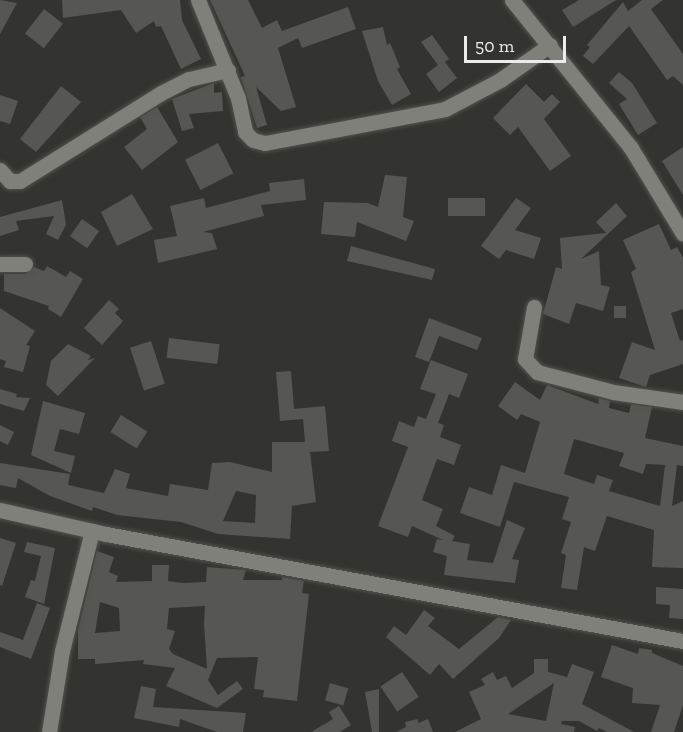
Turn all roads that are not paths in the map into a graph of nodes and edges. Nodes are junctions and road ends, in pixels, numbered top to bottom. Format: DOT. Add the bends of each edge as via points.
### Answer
graph roads {
  1 [pos="198,0"];
  2 [pos="512,0"];
  3 [pos="550,45"];
  4 [pos="228,70"];
  5 [pos="0,170"];
  6 [pos="683,234"];
  7 [pos="0,264"];
  8 [pos="25,264"];
  9 [pos="534,307"];
  10 [pos="683,402"];
  11 [pos="0,510"];
  12 [pos="92,531"];
  13 [pos="683,641"];
  14 [pos="49,732"];
  1 -- 4 [label="street"];
  2 -- 3 [label="street"];
  3 -- 4 [label="street" via="500,80 445,109 265,143 253,140 245,132"];
  3 -- 6 [label="street" via="631,148"];
  4 -- 5 [label="street" via="189,79 161,93 20,181 10,181"];
  7 -- 8 [label="street"];
  9 -- 10 [label="street" via="525,359 537,372 613,392"];
  11 -- 12 [label="street"];
  12 -- 13 [label="street"];
  12 -- 14 [label="street" via="62,651"];
}
